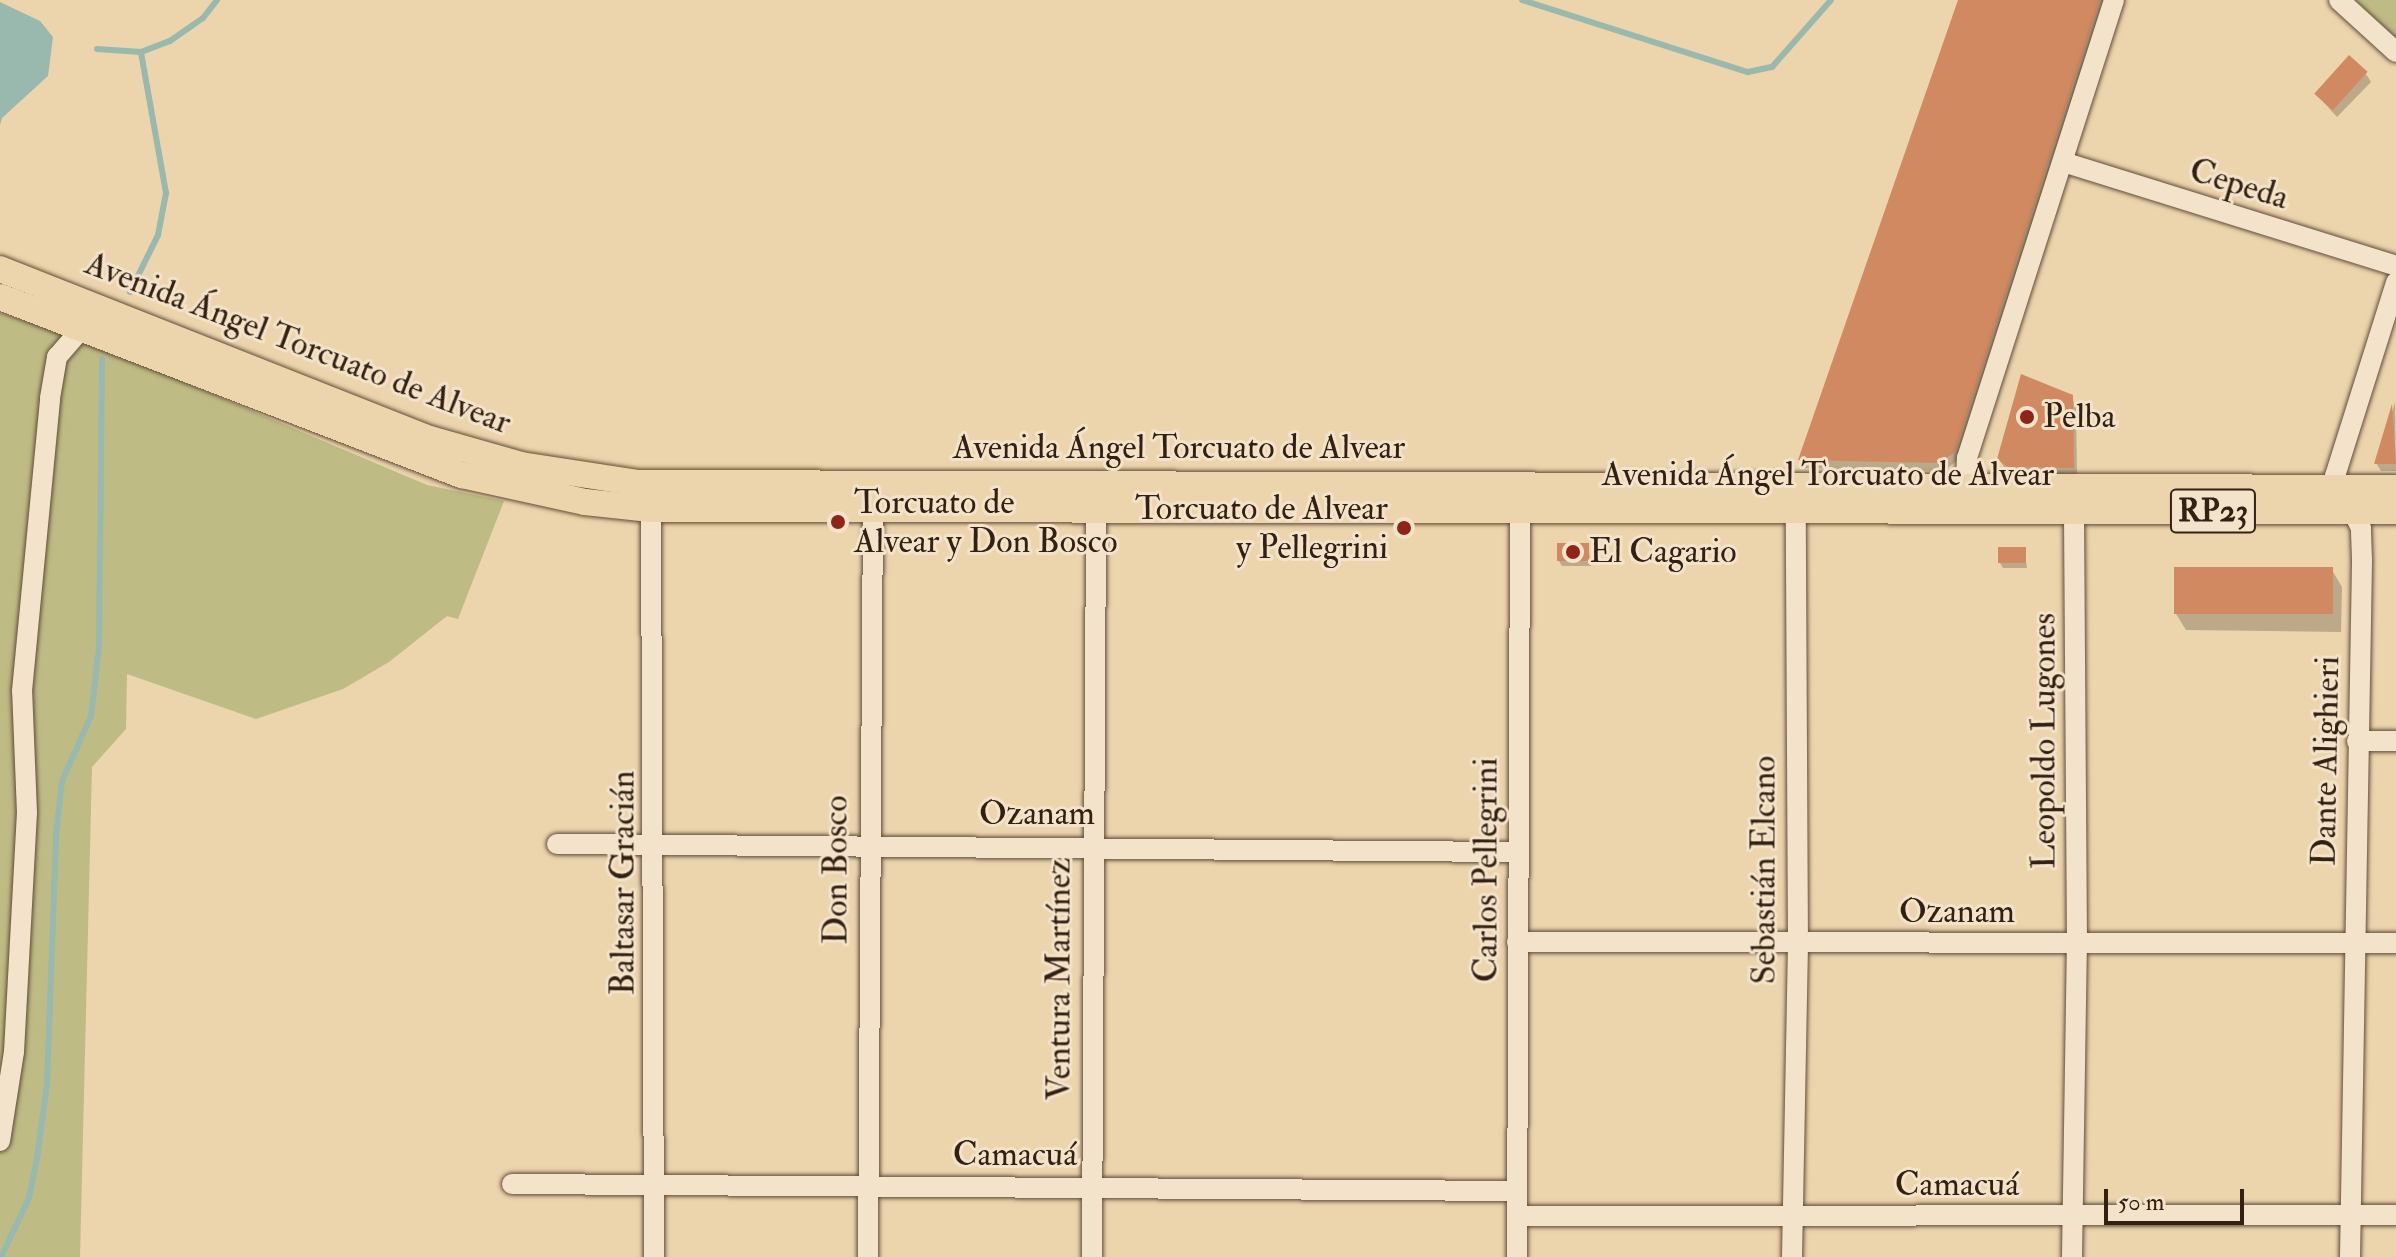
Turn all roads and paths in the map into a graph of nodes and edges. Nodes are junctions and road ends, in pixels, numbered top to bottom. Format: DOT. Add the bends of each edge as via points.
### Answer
graph roads {
  1 [pos="2114,0"];
  2 [pos="2339,0"];
  3 [pos="2396,52"];
  4 [pos="2063,162"];
  5 [pos="2396,266"];
  6 [pos="0,269"];
  7 [pos="2396,282"];
  8 [pos="0,297"];
  9 [pos="83,327"];
  10 [pos="1796,482"];
  11 [pos="1520,483"];
  12 [pos="1966,483"];
  13 [pos="2396,488"];
  14 [pos="873,496"];
  15 [pos="2346,499"];
  16 [pos="651,509"];
  17 [pos="1096,509"];
  18 [pos="1796,509"];
  19 [pos="1519,511"];
  20 [pos="2396,511"];
  21 [pos="2074,512"];
  22 [pos="2357,741"];
  23 [pos="2396,741"];
  24 [pos="557,844"];
  25 [pos="656,846"];
  26 [pos="868,846"];
  27 [pos="1091,846"];
  28 [pos="1517,852"];
  29 [pos="1517,942"];
  30 [pos="2357,943"];
  31 [pos="2396,943"];
  32 [pos="1798,944"];
  33 [pos="2077,944"];
  34 [pos="0,1141"];
  35 [pos="512,1184"];
  36 [pos="654,1186"];
  37 [pos="866,1187"];
  38 [pos="1091,1188"];
  39 [pos="1517,1191"];
  40 [pos="2351,1214"];
  41 [pos="2396,1215"];
  42 [pos="1517,1216"];
  43 [pos="1791,1216"];
  44 [pos="2072,1217"];
  45 [pos="654,1257"];
  46 [pos="868,1257"];
  47 [pos="1092,1257"];
  48 [pos="1517,1257"];
  49 [pos="1792,1257"];
  50 [pos="2072,1257"];
  51 [pos="2350,1257"];
  1 -- 4 [label="street"];
  2 -- 3 [label="street"];
  4 -- 5 [label="street, Cepeda"];
  4 -- 12 [label="street" via="1967,458"];
  6 -- 14 [label="main road, Avenida Ángel Torcuato de Alvear / RP23" via="430,439 495,459 667,486"];
  7 -- 15 [label="street, Dante Alighieri" via="2336,468"];
  8 -- 9 [label="main road, Avenida Ángel Torcuato de Alvear / RP23"];
  9 -- 16 [label="main road, Avenida Ángel Torcuato de Alvear / RP23" via="462,475 573,500"];
  9 -- 34 [label="street" via="57,357 50,398 22,691 27,813 14,1052"];
  10 -- 11 [label="main road, Avenida Ángel Torcuato de Alvear / RP23"];
  10 -- 12 [label="main road, Avenida Ángel Torcuato de Alvear / RP23"];
  10 -- 18 [label="street, Sebastián Elcano"];
  11 -- 14 [label="main road, Avenida Ángel Torcuato de Alvear / RP23"];
  11 -- 19 [label="street, Carlos Pellegrini"];
  12 -- 15 [label="main road, Avenida Ángel Torcuato de Alvear / RP23"];
  13 -- 15 [label="main road, Avenida Ángel Torcuato de Alvear / RP23"];
  14 -- 16 [label="main road, Avenida Ángel Torcuato de Alvear / RP23"];
  14 -- 17 [label="main road, Avenida Ángel Torcuato de Alvear / RP23"];
  14 -- 26 [label="street, Don Bosco"];
  15 -- 20 [label="main road, Avenida Ángel Torcuato de Alvear / RP23"];
  15 -- 21 [label="main road, Avenida Ángel Torcuato de Alvear / RP23"];
  15 -- 22 [label="street, Dante Alighieri" via="2361,528"];
  16 -- 25 [label="street, Baltasar Gracián"];
  17 -- 19 [label="main road, Avenida Ángel Torcuato de Alvear / RP23"];
  17 -- 27 [label="street, Ventura Martínez"];
  18 -- 19 [label="main road, Avenida Ángel Torcuato de Alvear / RP23"];
  18 -- 21 [label="main road, Avenida Ángel Torcuato de Alvear / RP23"];
  18 -- 32 [label="street, Sebastián Elcano"];
  19 -- 28 [label="street, Carlos Pellegrini"];
  21 -- 33 [label="street, Leopoldo Lugones"];
  22 -- 23 [label="street"];
  22 -- 30 [label="street, Dante Alighieri"];
  24 -- 25 [label="street, Ozanam"];
  25 -- 26 [label="street, Ozanam"];
  25 -- 36 [label="street, Baltasar Gracián"];
  26 -- 27 [label="street, Ozanam"];
  26 -- 37 [label="street, Don Bosco"];
  27 -- 28 [label="street, Ozanam"];
  27 -- 38 [label="street, Ventura Martínez"];
  28 -- 29 [label="street, Carlos Pellegrini"];
  29 -- 32 [label="street, Ozanam"];
  29 -- 39 [label="street, Carlos Pellegrini"];
  30 -- 31 [label="street, Ozanam"];
  30 -- 33 [label="street, Ozanam"];
  30 -- 40 [label="street, Dante Alighieri"];
  32 -- 33 [label="street, Ozanam"];
  32 -- 43 [label="street, Sebastián Elcano"];
  33 -- 44 [label="street, Leopoldo Lugones"];
  35 -- 36 [label="street, Camacuá"];
  36 -- 37 [label="street, Camacuá"];
  36 -- 45 [label="street, Baltasar Gracián"];
  37 -- 38 [label="street, Camacuá"];
  37 -- 46 [label="street, Don Bosco"];
  38 -- 39 [label="street, Camacuá"];
  38 -- 47 [label="street, Ventura Martínez"];
  39 -- 42 [label="street, Carlos Pellegrini"];
  40 -- 41 [label="street, Camacuá"];
  40 -- 44 [label="street, Camacuá"];
  40 -- 51 [label="street, Dante Alighieri"];
  42 -- 43 [label="street, Camacuá"];
  42 -- 48 [label="street, Carlos Pellegrini"];
  43 -- 44 [label="street, Camacuá"];
  43 -- 49 [label="street, Sebastián Elcano"];
  44 -- 50 [label="street, Leopoldo Lugones"];
}
